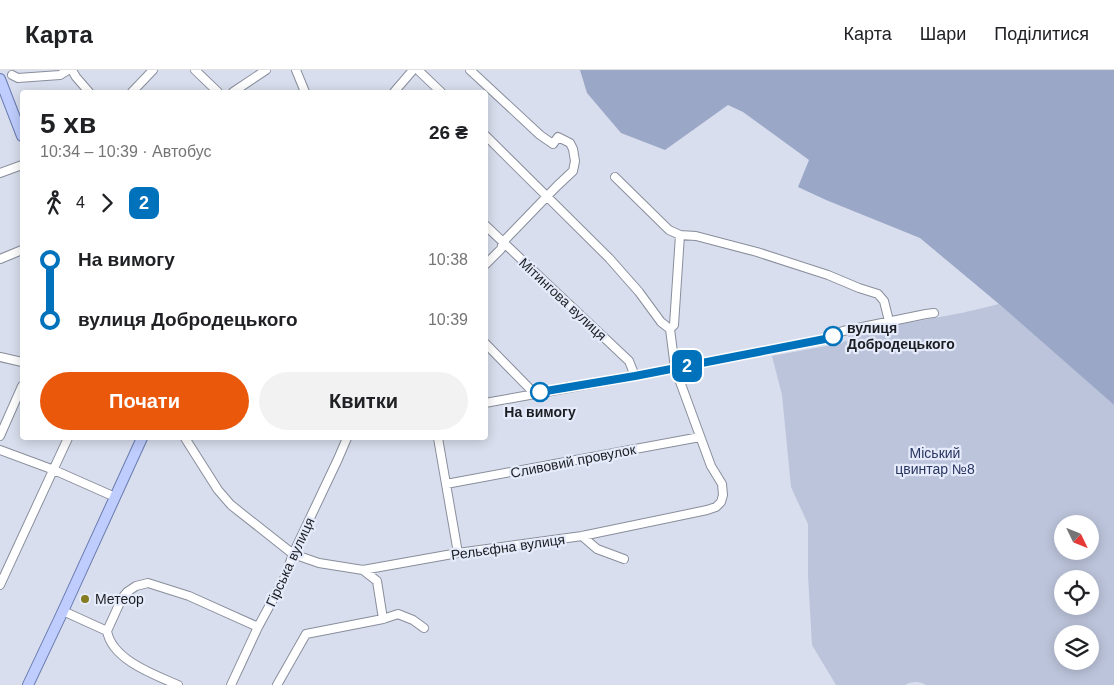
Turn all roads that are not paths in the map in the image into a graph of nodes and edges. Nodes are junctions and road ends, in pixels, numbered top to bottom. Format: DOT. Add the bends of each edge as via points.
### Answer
graph roads {
  1 [pos="68,70"];
  2 [pos="72,70"];
  3 [pos="153,70"];
  4 [pos="195,70"];
  5 [pos="266,70"];
  6 [pos="296,70"];
  7 [pos="413,70"];
  8 [pos="418,70"];
  9 [pos="470,70"];
  10 [pos="12,75"];
  11 [pos="0,79"];
  12 [pos="87,90"];
  13 [pos="134,90"];
  14 [pos="216,90"];
  15 [pos="236,90"];
  16 [pos="303,90"];
  17 [pos="396,90"];
  18 [pos="439,90"];
  19 [pos="20,131"];
  20 [pos="488,138"];
  21 [pos="20,166"];
  22 [pos="0,173"];
  23 [pos="615,177"];
  24 [pos="547,196"];
  25 [pos="488,228"];
  26 [pos="680,235"];
  27 [pos="503,242"];
  28 [pos="20,251"];
  29 [pos="0,259"];
  30 [pos="488,262"];
  31 [pos="934,313"];
  32 [pos="889,321"];
  33 [pos="670,330"];
  34 [pos="488,346"];
  35 [pos="0,357"];
  36 [pos="20,362"];
  37 [pos="675,368"];
  38 [pos="635,376"];
  39 [pos="20,391"];
  40 [pos="534,393"];
  41 [pos="488,402"];
  42 [pos="0,436"];
  43 [pos="700,437"];
  44 [pos="67,440"];
  45 [pos="186,440"];
  46 [pos="346,440"];
  47 [pos="438,440"];
  48 [pos="137,443"];
  49 [pos="0,450"];
  50 [pos="54,470"];
  51 [pos="446,484"];
  52 [pos="115,497"];
  53 [pos="582,536"];
  54 [pos="458,553"];
  55 [pos="293,554"];
  56 [pos="624,559"];
  57 [pos="363,570"];
  58 [pos="0,585"];
  59 [pos="63,611"];
  60 [pos="383,619"];
  61 [pos="258,627"];
  62 [pos="424,628"];
  63 [pos="107,632"];
  64 [pos="28,685"];
  65 [pos="178,685"];
  66 [pos="231,685"];
  67 [pos="277,685"];
  1 -- 10 [label="street" via="60,74 18,78"];
  2 -- 12 [label="street"];
  3 -- 13 [label="street"];
  4 -- 14 [label="street"];
  5 -- 15 [label="street"];
  6 -- 16 [label="street"];
  7 -- 17 [label="street"];
  8 -- 18 [label="street"];
  9 -- 24 [label="street" via="540,135 553,144 558,138 570,143 575,161 573,171"];
  11 -- 19 [label="main road"];
  20 -- 24 [label="street"];
  21 -- 22 [label="street"];
  23 -- 26 [label="street" via="669,230"];
  24 -- 27 [label="street"];
  24 -- 33 [label="street" via="615,265"];
  25 -- 27 [label="street, Мітингова вулиця"];
  26 -- 32 [label="street" via="758,252 878,294 884,301"];
  26 -- 33 [label="street" via="674,325"];
  27 -- 30 [label="street" via="501,249"];
  27 -- 38 [label="street, Мітингова вулиця" via="629,361"];
  28 -- 29 [label="street"];
  31 -- 32 [label="street"];
  32 -- 37 [label="street" via="843,331 825,339"];
  33 -- 37 [label="street"];
  34 -- 40 [label="street"];
  35 -- 36 [label="street"];
  37 -- 38 [label="street"];
  37 -- 43 [label="street"];
  38 -- 40 [label="street"];
  39 -- 42 [label="street"];
  40 -- 41 [label="street"];
  43 -- 51 [label="street, Сливовий провулок"];
  43 -- 53 [label="street, Рельєфна вулиця" via="722,484 723,495 716,507"];
  44 -- 50 [label="street"];
  45 -- 55 [label="street, Рельєфна вулиця" via="218,490 231,504"];
  46 -- 55 [label="street, Гірська вулиця"];
  47 -- 51 [label="street"];
  48 -- 52 [label="main road"];
  49 -- 50 [label="street"];
  50 -- 52 [label="street"];
  50 -- 58 [label="street"];
  51 -- 54 [label="street"];
  52 -- 59 [label="main road"];
  53 -- 54 [label="street, Рельєфна вулиця"];
  53 -- 56 [label="street" via="597,549"];
  54 -- 57 [label="street, Рельєфна вулиця"];
  55 -- 57 [label="street, Рельєфна вулиця" via="319,563"];
  55 -- 61 [label="street, Гірська вулиця" via="285,577"];
  57 -- 60 [label="street" via="377,580"];
  59 -- 63 [label="street"];
  59 -- 64 [label="main road"];
  60 -- 62 [label="street" via="398,614"];
  60 -- 67 [label="street" via="306,634"];
  61 -- 63 [label="street" via="189,596 148,584 127,592"];
  61 -- 66 [label="street, Гірська вулиця"];
  63 -- 65 [label="street" via="118,652 130,662"];
}
